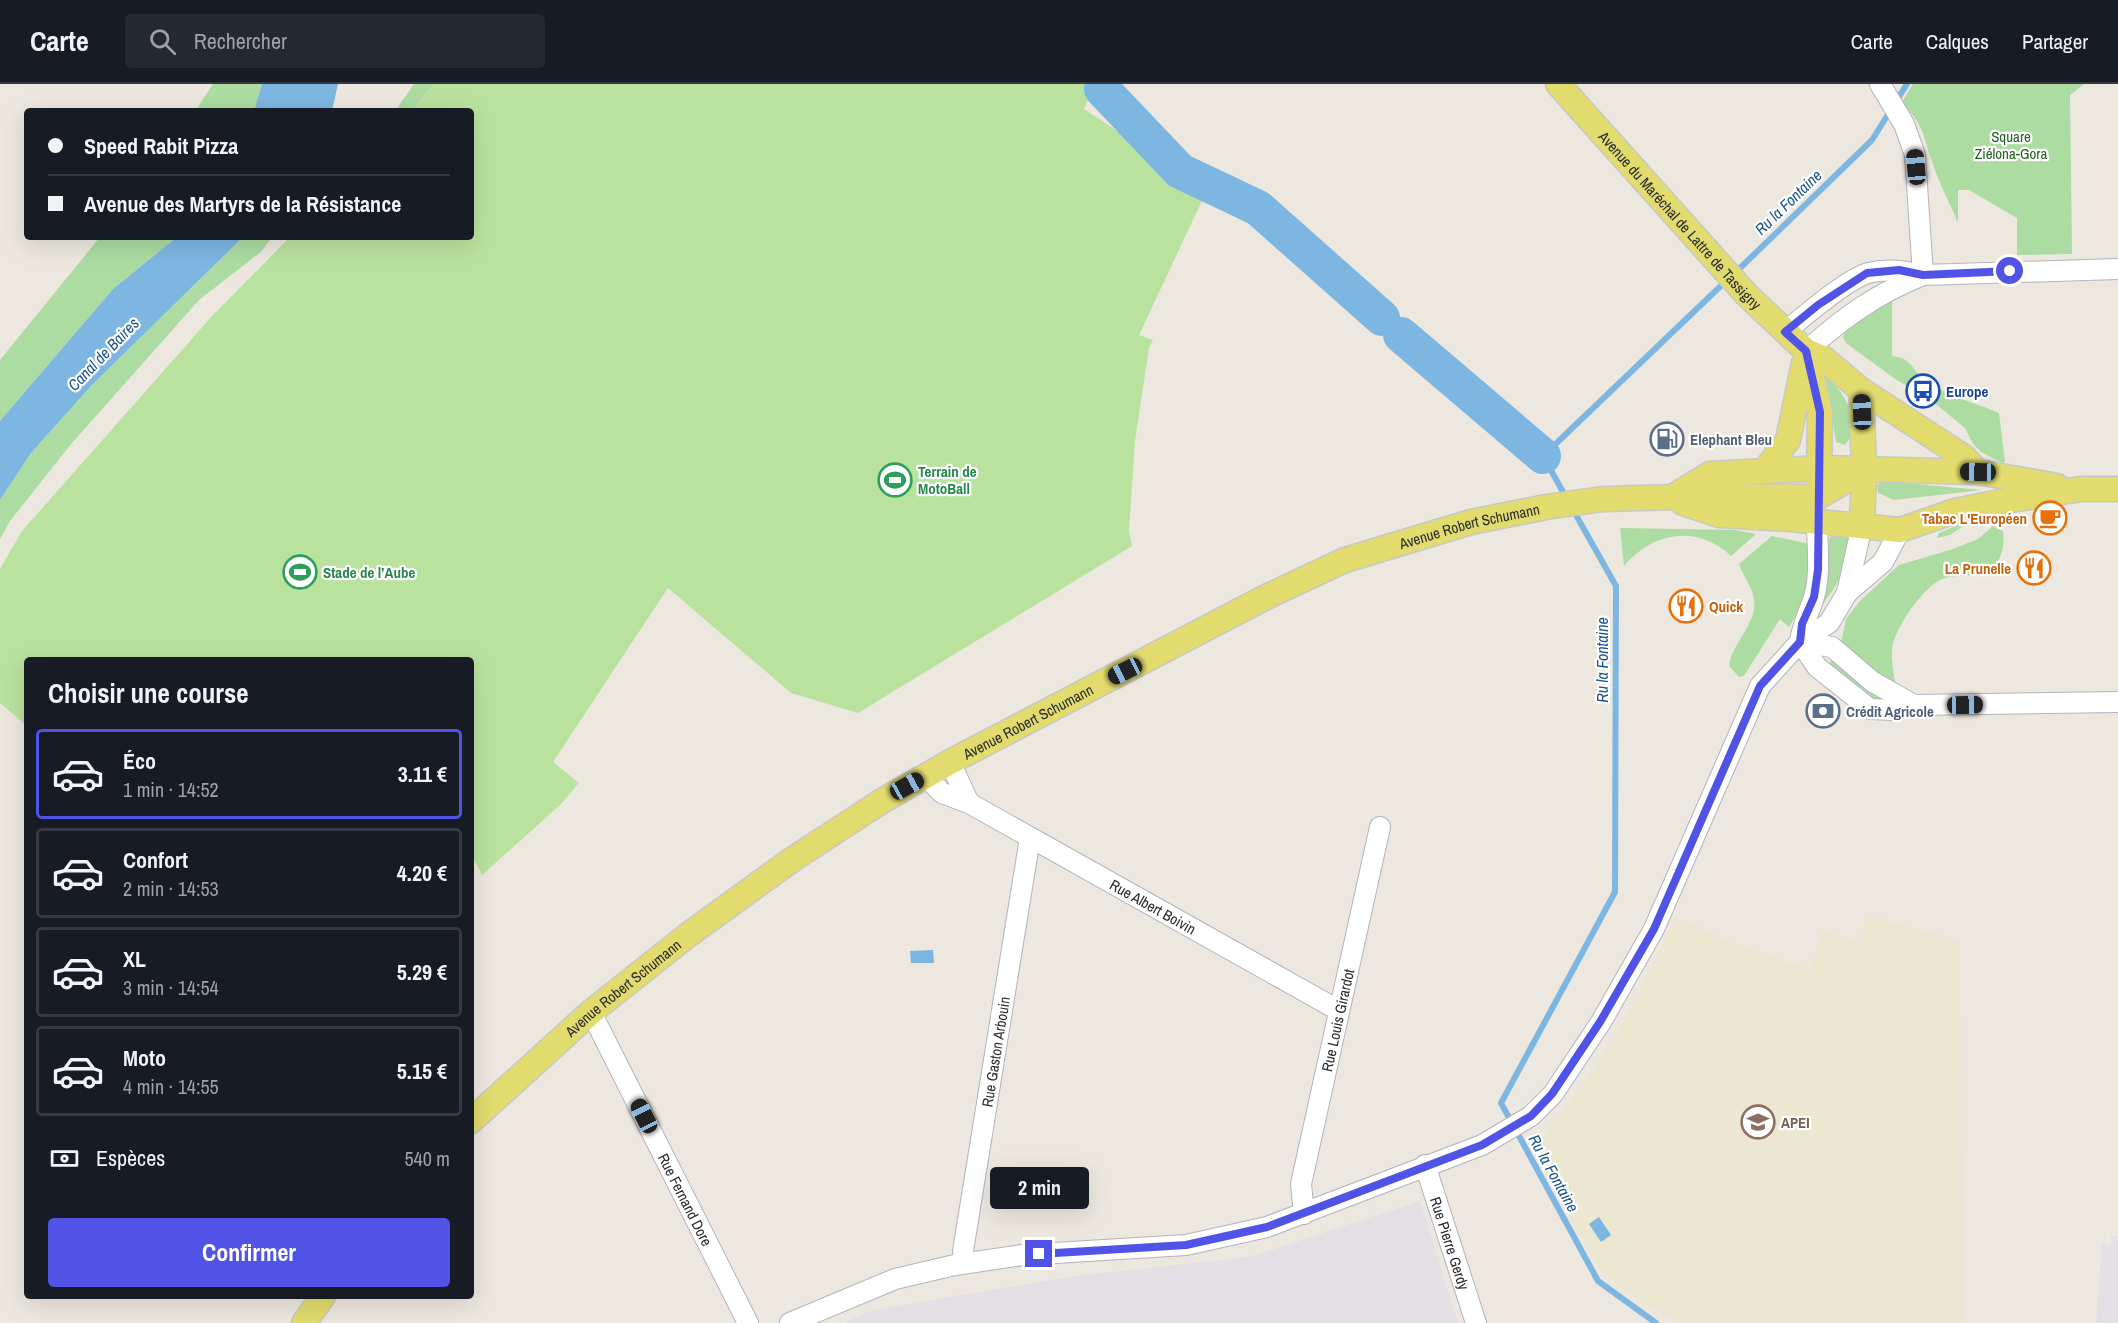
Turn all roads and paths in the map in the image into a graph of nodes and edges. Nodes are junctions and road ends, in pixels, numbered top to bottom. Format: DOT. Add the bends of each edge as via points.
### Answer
graph roads {
  1 [pos="1558,84"];
  2 [pos="1882,89"];
  3 [pos="2118,269"];
  4 [pos="1923,275"];
  5 [pos="1785,332"];
  6 [pos="1806,351"];
  7 [pos="1862,390"];
  8 [pos="1820,468"];
  9 [pos="1765,470"];
  10 [pos="1864,470"];
  11 [pos="1978,472"];
  12 [pos="2081,489"];
  13 [pos="2118,489"];
  14 [pos="1669,499"];
  15 [pos="1805,508"];
  16 [pos="1862,525"];
  17 [pos="1900,530"];
  18 [pos="1847,593"];
  19 [pos="1800,642"];
  20 [pos="2118,702"];
  21 [pos="950,762"];
  22 [pos="925,776"];
  23 [pos="969,803"];
  24 [pos="1380,827"];
  25 [pos="1030,838"];
  26 [pos="1338,1010"];
  27 [pos="591,1011"];
  28 [pos="474,1118"];
  29 [pos="1425,1165"];
  30 [pos="1304,1214"];
  31 [pos="964,1263"];
  32 [pos="321,1299"];
  33 [pos="304,1323"];
  34 [pos="748,1323"];
  35 [pos="790,1323"];
  36 [pos="1476,1323"];
  1 -- 5 [label="main road, Avenue du Maréchal de Lattre de Tassigny" via="1746,294"];
  2 -- 4 [label="street" via="1898,113 1915,155"];
  3 -- 4 [label="street"];
  4 -- 5 [label="street" via="1899,270 1867,273"];
  4 -- 6 [label="street" via="1885,291"];
  5 -- 6 [label="main road, Avenue du Maréchal de Lattre de Tassigny"];
  6 -- 7 [label="main road, Avenue du Maréchal de Lattre de Tassigny" via="1823,358"];
  6 -- 8 [label="main road" via="1820,412"];
  6 -- 9 [label="main road" via="1788,440"];
  7 -- 10 [label="main road"];
  7 -- 11 [label="main road, Avenue du Maréchal de Lattre de Tassigny" via="1964,457"];
  8 -- 9 [label="main road"];
  8 -- 10 [label="main road"];
  8 -- 15 [label="main road"];
  9 -- 14 [label="main road" via="1710,474"];
  10 -- 11 [label="main road"];
  10 -- 15 [label="main road"];
  10 -- 16 [label="main road"];
  11 -- 12 [label="main road"];
  12 -- 13 [label="main road"];
  12 -- 17 [label="main road" via="1955,511"];
  14 -- 15 [label="main road, Avenue Robert Schumann" via="1713,496"];
  14 -- 21 [label="main road, Avenue Robert Schumann" via="1603,499 1546,507 1433,532 1345,560 1268,596"];
  15 -- 16 [label="main road, Avenue Robert Schumann"];
  15 -- 19 [label="street" via="1818,570"];
  16 -- 17 [label="main road, Avenue Robert Schumann"];
  16 -- 18 [label="street"];
  17 -- 18 [label="street" via="1883,562"];
  18 -- 19 [label="street" via="1829,623"];
  19 -- 20 [label="street" via="1832,647 1873,682 1914,705"];
  19 -- 29 [label="street" via="1760,686 1644,948 1568,1072 1531,1116 1500,1136"];
  21 -- 22 [label="main road, Avenue Robert Schumann"];
  21 -- 23 [label="street"];
  22 -- 23 [label="street, Rue Albert Boivin" via="942,793"];
  22 -- 27 [label="main road, Avenue Robert Schumann" via="793,859"];
  23 -- 25 [label="street, Rue Albert Boivin"];
  24 -- 26 [label="street, Rue Louis Girardot"];
  25 -- 26 [label="street, Rue Albert Boivin"];
  25 -- 31 [label="street, Rue Gaston Arbouin"];
  26 -- 30 [label="street, Rue Louis Girardot" via="1301,1184"];
  27 -- 28 [label="main road, Avenue Robert Schumann"];
  27 -- 34 [label="street, Rue Fernand Dore"];
  29 -- 30 [label="street"];
  29 -- 36 [label="street, Rue Pierre Gerdy"];
  30 -- 31 [label="street" via="1267,1227 1186,1245 1023,1255"];
  31 -- 35 [label="street" via="895,1279"];
  32 -- 33 [label="main road"];
}
